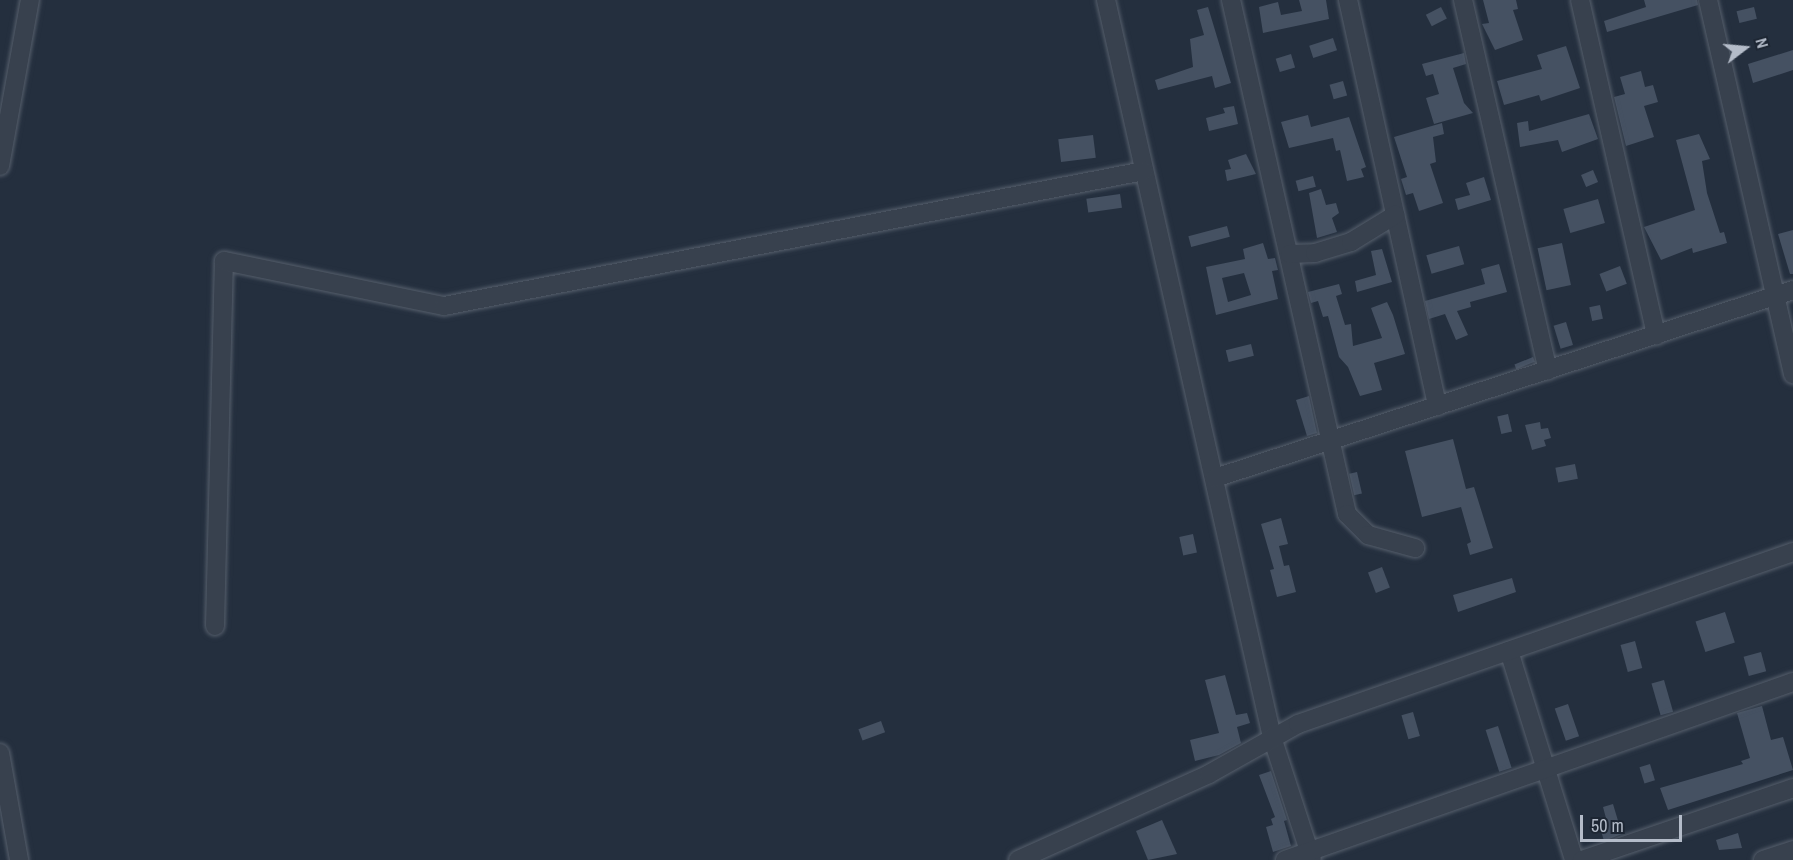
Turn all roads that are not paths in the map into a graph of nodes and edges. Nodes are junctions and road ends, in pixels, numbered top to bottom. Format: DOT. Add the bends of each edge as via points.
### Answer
graph roads {
  1 [pos="30,0"];
  2 [pos="1106,0"];
  3 [pos="1231,0"];
  4 [pos="1348,0"];
  5 [pos="1463,0"];
  6 [pos="1580,0"];
  7 [pos="1708,0"];
  8 [pos="0,166"];
  9 [pos="1144,171"];
  10 [pos="1395,215"];
  11 [pos="1290,254"];
  12 [pos="1793,290"];
  13 [pos="1775,296"];
  14 [pos="1656,335"];
  15 [pos="1548,370"];
  16 [pos="1793,374"];
  17 [pos="1437,406"];
  18 [pos="1333,440"];
  19 [pos="1215,478"];
  20 [pos="1415,548"];
  21 [pos="1793,552"];
  22 [pos="215,626"];
  23 [pos="1509,651"];
  24 [pos="1793,682"];
  25 [pos="1272,737"];
  26 [pos="0,753"];
  27 [pos="1547,768"];
  28 [pos="1793,788"];
  29 [pos="1793,850"];
  30 [pos="1310,855"];
  31 [pos="19,860"];
  32 [pos="1018,860"];
  33 [pos="1285,860"];
  34 [pos="1574,860"];
  35 [pos="1582,860"];
  36 [pos="1763,860"];
  1 -- 8 [label="street"];
  2 -- 9 [label="street"];
  3 -- 11 [label="street"];
  4 -- 10 [label="street"];
  5 -- 15 [label="street"];
  6 -- 14 [label="street"];
  7 -- 13 [label="street"];
  9 -- 19 [label="street"];
  9 -- 22 [label="street" via="444,306 224,261"];
  10 -- 11 [label="street" via="1351,243 1316,253"];
  10 -- 17 [label="street"];
  11 -- 18 [label="street"];
  12 -- 13 [label="street"];
  13 -- 14 [label="street"];
  13 -- 16 [label="street"];
  14 -- 15 [label="street"];
  15 -- 17 [label="street"];
  17 -- 18 [label="street"];
  18 -- 19 [label="street"];
  18 -- 20 [label="street" via="1347,514 1368,535"];
  19 -- 25 [label="street"];
  21 -- 23 [label="street"];
  23 -- 25 [label="street" via="1298,724"];
  23 -- 27 [label="street"];
  24 -- 27 [label="street"];
  25 -- 30 [label="street"];
  25 -- 32 [label="street" via="1209,774"];
  26 -- 31 [label="street"];
  27 -- 30 [label="street"];
  27 -- 34 [label="street"];
  28 -- 35 [label="street"];
  29 -- 36 [label="street"];
  30 -- 33 [label="street"];
}
